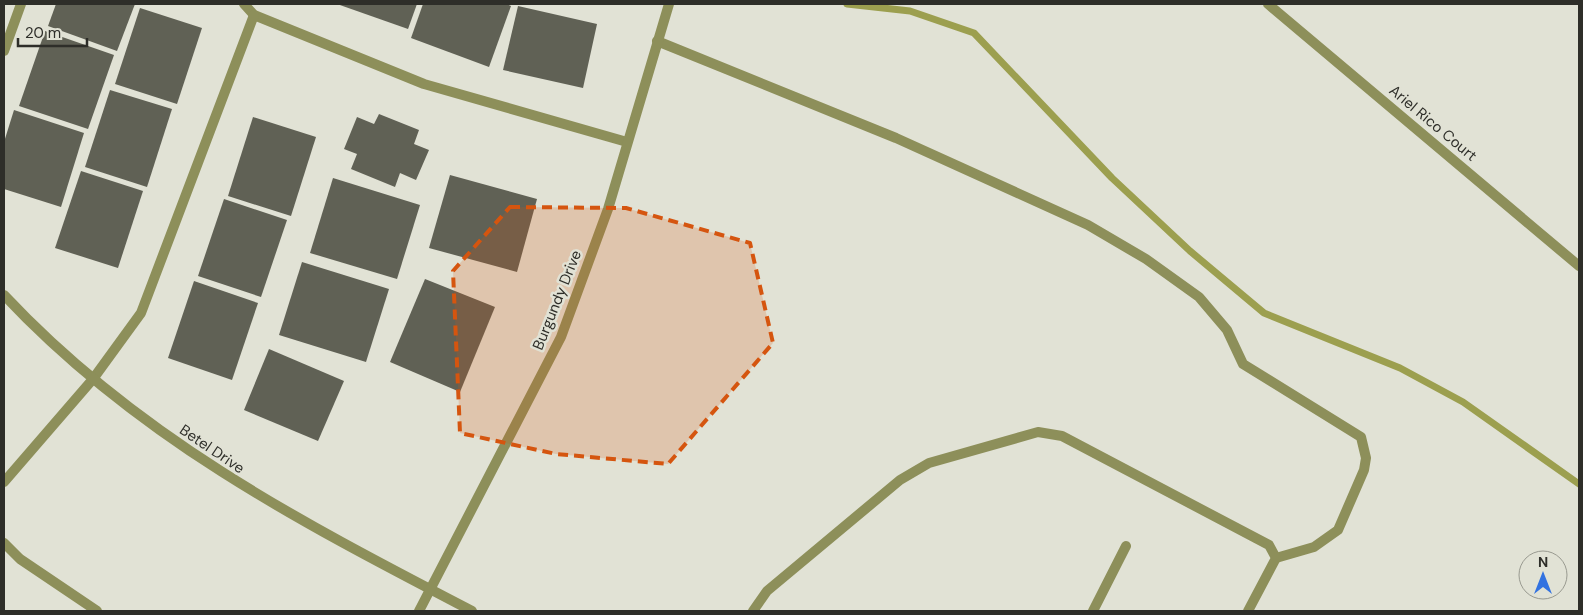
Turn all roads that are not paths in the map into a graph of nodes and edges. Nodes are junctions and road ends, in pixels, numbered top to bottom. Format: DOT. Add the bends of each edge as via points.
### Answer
graph roads {
  1 [pos="21,4"];
  2 [pos="244,4"];
  3 [pos="669,4"];
  4 [pos="1268,4"];
  5 [pos="254,14"];
  6 [pos="657,41"];
  7 [pos="4,51"];
  8 [pos="627,142"];
  9 [pos="1579,266"];
  10 [pos="4,295"];
  11 [pos="93,379"];
  12 [pos="4,482"];
  13 [pos="4,543"];
  14 [pos="1126,546"];
  15 [pos="1276,558"];
  16 [pos="430,589"];
  17 [pos="97,611"];
  18 [pos="419,611"];
  19 [pos="472,611"];
  20 [pos="753,611"];
  21 [pos="1093,611"];
  22 [pos="1248,611"];
  1 -- 7 [label="street"];
  2 -- 5 [label="street"];
  3 -- 6 [label="street, Burgundy Drive"];
  4 -- 9 [label="street, Ariel Rico Court"];
  5 -- 8 [label="street" via="424,84"];
  5 -- 11 [label="street" via="141,313"];
  6 -- 8 [label="street, Burgundy Drive"];
  6 -- 15 [label="street" via="896,138 1088,226 1146,259 1199,297 1227,330 1243,364 1361,437 1366,458 1364,470 1338,530 1314,547"];
  8 -- 16 [label="street, Burgundy Drive" via="608,209 561,336"];
  10 -- 11 [label="street, Betel Drive" via="36,329"];
  11 -- 12 [label="street"];
  11 -- 16 [label="street, Betel Drive" via="143,420 240,485"];
  13 -- 17 [label="street" via="20,559"];
  14 -- 21 [label="street"];
  15 -- 20 [label="street" via="1269,545 1260,540 1062,436 1038,432 929,463 900,480 767,591"];
  15 -- 22 [label="street"];
  16 -- 18 [label="street"];
  16 -- 19 [label="street, Betel Drive"];
}
